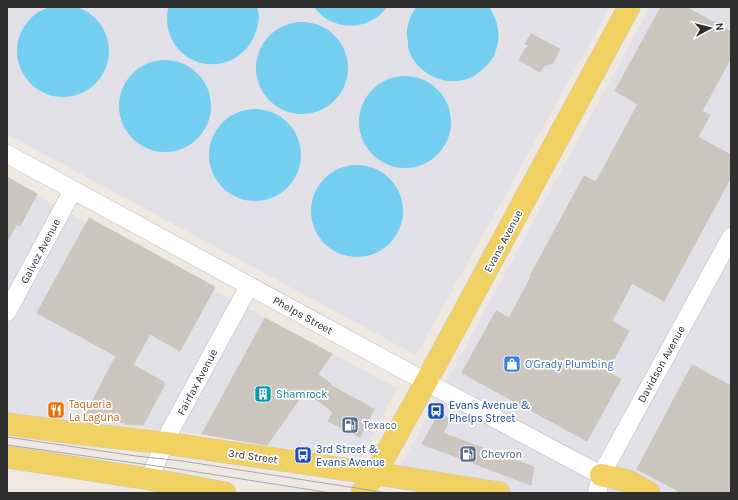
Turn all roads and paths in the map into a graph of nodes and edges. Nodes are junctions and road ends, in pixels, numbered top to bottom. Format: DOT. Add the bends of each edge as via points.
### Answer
graph roads {
  1 [pos="629,7"];
  2 [pos="7,154"];
  3 [pos="73,190"];
  4 [pos="731,237"];
  5 [pos="249,286"];
  6 [pos="7,312"];
  7 [pos="426,382"];
  8 [pos="7,424"];
  9 [pos="165,443"];
  10 [pos="7,457"];
  11 [pos="149,479"];
  12 [pos="376,483"];
  13 [pos="599,484"];
  14 [pos="224,493"];
  15 [pos="362,493"];
  16 [pos="499,493"];
  17 [pos="649,493"];
  1 -- 7 [label="main road, Evans Avenue"];
  2 -- 3 [label="street, Phelps Street"];
  3 -- 5 [label="street, Phelps Street"];
  3 -- 6 [label="street, Galvez Avenue"];
  4 -- 13 [label="street, Davidson Avenue"];
  5 -- 7 [label="street, Phelps Street"];
  5 -- 9 [label="street, Fairfax Avenue"];
  7 -- 12 [label="main road, Evans Avenue"];
  7 -- 13 [label="street, Phelps Street"];
  8 -- 9 [label="main road, 3rd Street"];
  9 -- 11 [label="street, Fairfax Avenue"];
  9 -- 12 [label="main road, 3rd Street"];
  10 -- 11 [label="main road"];
  11 -- 14 [label="main road"];
  12 -- 15 [label="main road, Evans Avenue"];
  12 -- 16 [label="main road, 3rd Street"];
  13 -- 17 [label="main road" via="628,482"];
}
